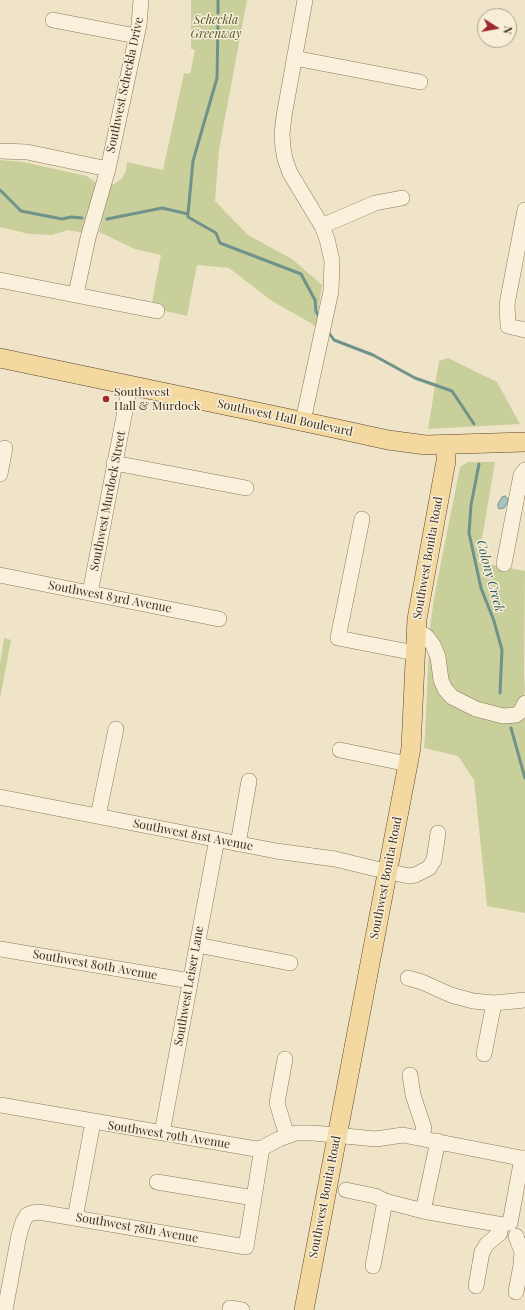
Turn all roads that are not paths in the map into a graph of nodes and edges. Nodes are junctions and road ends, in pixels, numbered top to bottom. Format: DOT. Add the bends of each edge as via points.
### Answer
graph roads {
  1 [pos="141,0"];
  2 [pos="305,0"];
  3 [pos="53,20"];
  4 [pos="136,36"];
  5 [pos="294,58"];
  6 [pos="420,82"];
  7 [pos="0,151"];
  8 [pos="108,169"];
  9 [pos="402,198"];
  10 [pos="525,210"];
  11 [pos="322,226"];
  12 [pos="0,280"];
  13 [pos="76,294"];
  14 [pos="157,311"];
  15 [pos="525,330"];
  16 [pos="0,358"];
  17 [pos="130,385"];
  18 [pos="303,421"];
  19 [pos="525,442"];
  20 [pos="446,444"];
  21 [pos="5,448"];
  22 [pos="114,463"];
  23 [pos="525,470"];
  24 [pos="0,474"];
  25 [pos="246,488"];
  26 [pos="362,519"];
  27 [pos="504,564"];
  28 [pos="0,575"];
  29 [pos="90,593"];
  30 [pos="220,619"];
  31 [pos="416,633"];
  32 [pos="414,653"];
  33 [pos="525,703"];
  34 [pos="116,729"];
  35 [pos="340,750"];
  36 [pos="408,764"];
  37 [pos="249,781"];
  38 [pos="0,797"];
  39 [pos="98,816"];
  40 [pos="438,833"];
  41 [pos="217,840"];
  42 [pos="238,844"];
  43 [pos="387,872"];
  44 [pos="197,945"];
  45 [pos="0,949"];
  46 [pos="290,963"];
  47 [pos="408,978"];
  48 [pos="190,981"];
  49 [pos="525,1000"];
  50 [pos="494,1003"];
  51 [pos="484,1054"];
  52 [pos="285,1059"];
  53 [pos="410,1075"];
  54 [pos="0,1105"];
  55 [pos="93,1122"];
  56 [pos="162,1133"];
  57 [pos="287,1136"];
  58 [pos="336,1136"];
  59 [pos="421,1138"];
  60 [pos="438,1141"];
  61 [pos="262,1148"];
  62 [pos="523,1159"];
  63 [pos="157,1182"];
  64 [pos="346,1190"];
  65 [pos="254,1198"];
  66 [pos="385,1201"];
  67 [pos="423,1211"];
  68 [pos="76,1218"];
  69 [pos="512,1229"];
  70 [pos="373,1266"];
  71 [pos="476,1286"];
  72 [pos="516,1292"];
  73 [pos="5,1310"];
  74 [pos="304,1310"];
  1 -- 4 [label="street, Southwest Scheckla Drive"];
  2 -- 5 [label="street"];
  3 -- 4 [label="street"];
  4 -- 8 [label="street, Southwest Scheckla Drive"];
  5 -- 6 [label="street"];
  5 -- 11 [label="street" via="284,116 283,148 290,172"];
  7 -- 8 [label="street" via="27,152"];
  8 -- 13 [label="street, Southwest Scheckla Drive" via="88,238"];
  9 -- 11 [label="street" via="375,203"];
  10 -- 15 [label="street" via="507,304 508,326"];
  11 -- 18 [label="street" via="328,239 332,261 331,291"];
  12 -- 13 [label="street"];
  13 -- 14 [label="street"];
  16 -- 17 [label="main road, Southwest Hall Boulevard"];
  17 -- 18 [label="main road, Southwest Hall Boulevard"];
  17 -- 22 [label="street, Southwest Murdock Street"];
  18 -- 20 [label="main road, Southwest Hall Boulevard" via="388,440 426,445"];
  19 -- 20 [label="main road, Southwest Hall Boulevard"];
  20 -- 31 [label="main road, Southwest Bonita Road" via="446,461 419,603"];
  21 -- 24 [label="street"];
  22 -- 25 [label="street"];
  22 -- 29 [label="street, Southwest Murdock Street"];
  23 -- 27 [label="street" via="521,475"];
  26 -- 32 [label="street" via="338,638"];
  28 -- 29 [label="street, Southwest 83rd Avenue"];
  29 -- 30 [label="street, Southwest 83rd Avenue"];
  31 -- 32 [label="main road, Southwest Bonita Road"];
  31 -- 33 [label="street" via="427,637 433,645 438,657 441,680 452,697 476,709 503,716 516,715"];
  32 -- 36 [label="main road, Southwest Bonita Road" via="412,732"];
  34 -- 39 [label="street"];
  35 -- 36 [label="street"];
  36 -- 43 [label="main road, Southwest Bonita Road"];
  37 -- 42 [label="street"];
  38 -- 39 [label="street, Southwest 81st Avenue"];
  39 -- 41 [label="street, Southwest 81st Avenue"];
  40 -- 43 [label="street, Southwest 81st Avenue" via="434,860 429,868 409,876"];
  41 -- 42 [label="street, Southwest 81st Avenue"];
  41 -- 44 [label="street, Southwest Leiser Lane"];
  42 -- 43 [label="street, Southwest 81st Avenue" via="335,859"];
  43 -- 58 [label="main road, Southwest Bonita Road"];
  44 -- 46 [label="street"];
  44 -- 48 [label="street, Southwest Leiser Lane"];
  45 -- 48 [label="street, Southwest 80th Avenue"];
  47 -- 50 [label="street" via="451,995"];
  48 -- 56 [label="street, Southwest Leiser Lane"];
  49 -- 50 [label="street"];
  50 -- 51 [label="street"];
  52 -- 57 [label="street" via="277,1103"];
  53 -- 59 [label="street" via="413,1095 424,1128"];
  54 -- 55 [label="street, Southwest 79th Avenue"];
  55 -- 56 [label="street, Southwest 79th Avenue"];
  55 -- 68 [label="street"];
  56 -- 61 [label="street, Southwest 79th Avenue"];
  57 -- 58 [label="street, Southwest 79th Avenue" via="314,1133"];
  57 -- 61 [label="street, Southwest 79th Avenue"];
  58 -- 59 [label="street, Southwest 79th Avenue" via="376,1139 397,1135"];
  58 -- 74 [label="main road, Southwest Bonita Road"];
  59 -- 60 [label="street, Southwest 79th Avenue"];
  60 -- 62 [label="street, Southwest 79th Avenue"];
  60 -- 67 [label="street"];
  61 -- 65 [label="street"];
  62 -- 69 [label="street"];
  63 -- 65 [label="street"];
  64 -- 66 [label="street" via="375,1196"];
  65 -- 68 [label="street, Southwest 78th Avenue" via="246,1247"];
  66 -- 67 [label="street"];
  66 -- 70 [label="street"];
  67 -- 69 [label="street"];
  68 -- 73 [label="street, Southwest 78th Avenue" via="39,1212 27,1215 19,1235"];
  69 -- 71 [label="street" via="487,1244 482,1252"];
  69 -- 72 [label="street" via="522,1252"];
}
